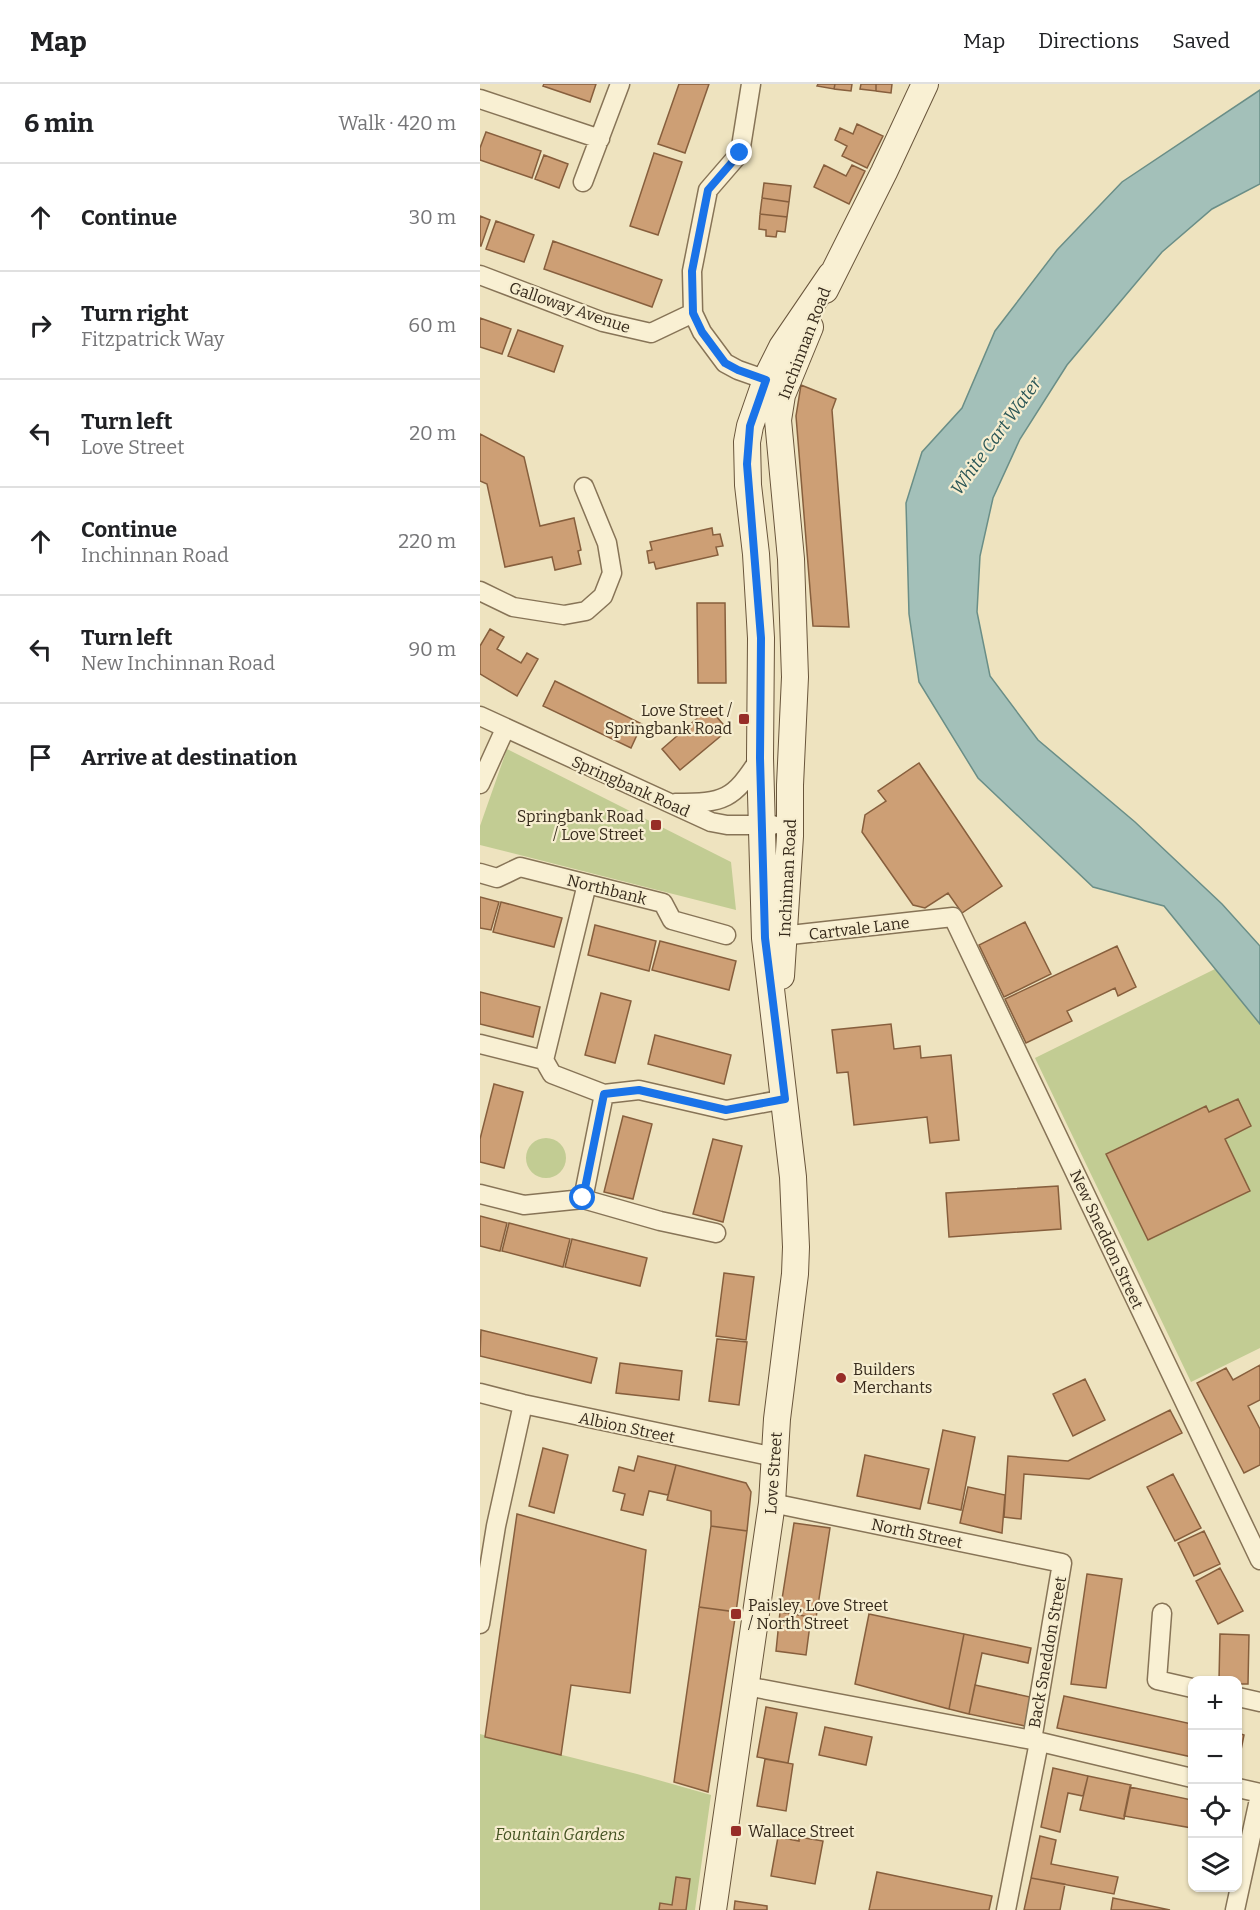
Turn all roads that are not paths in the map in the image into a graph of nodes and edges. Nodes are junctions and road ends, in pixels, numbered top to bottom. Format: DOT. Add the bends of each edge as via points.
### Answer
graph roads {
  1 [pos="620,84"];
  2 [pos="750,84"];
  3 [pos="925,84"];
  4 [pos="480,99"];
  5 [pos="600,138"];
  6 [pos="583,182"];
  7 [pos="480,275"];
  8 [pos="693,313"];
  9 [pos="776,383"];
  10 [pos="584,487"];
  11 [pos="480,591"];
  12 [pos="480,716"];
  13 [pos="505,729"];
  14 [pos="760,758"];
  15 [pos="480,784"];
  16 [pos="667,803"];
  17 [pos="790,825"];
  18 [pos="762,826"];
  19 [pos="480,873"];
  20 [pos="587,884"];
  21 [pos="953,917"];
  22 [pos="726,935"];
  23 [pos="775,937"];
  24 [pos="777,1033"];
  25 [pos="480,1044"];
  26 [pos="544,1060"];
  27 [pos="604,1094"];
  28 [pos="785,1099"];
  29 [pos="480,1194"];
  30 [pos="583,1198"];
  31 [pos="716,1233"];
  32 [pos="480,1393"];
  33 [pos="523,1404"];
  34 [pos="775,1457"];
  35 [pos="772,1503"];
  36 [pos="488,1524"];
  37 [pos="1260,1560"];
  38 [pos="1062,1563"];
  39 [pos="1162,1613"];
  40 [pos="480,1624"];
  41 [pos="746,1686"];
  42 [pos="1188,1687"];
  43 [pos="1242,1698"];
  44 [pos="1260,1702"];
  45 [pos="1036,1741"];
  46 [pos="1188,1777"];
  47 [pos="1242,1789"];
  48 [pos="1260,1794"];
  49 [pos="713,1910"];
  50 [pos="1006,1910"];
  51 [pos="1235,1910"];
  1 -- 5 [label="street"];
  2 -- 8 [label="street" via="740,153 708,190 692,271"];
  3 -- 9 [label="street, Inchinnan Road"];
  4 -- 5 [label="street"];
  5 -- 6 [label="street"];
  7 -- 8 [label="street, Galloway Avenue" via="603,322 651,333"];
  8 -- 9 [label="street" via="725,363"];
  9 -- 14 [label="street, Inchinnan Road" via="750,426 747,464 761,638"];
  9 -- 17 [label="street, Inchinnan Road" via="794,630"];
  10 -- 11 [label="street" via="608,545 612,573 603,596 586,611 564,615 513,607"];
  12 -- 13 [label="street, Springbank Road"];
  13 -- 15 [label="street"];
  13 -- 16 [label="street, Springbank Road"];
  14 -- 16 [label="street" via="745,781 720,800"];
  14 -- 18 [label="street, Inchinnan Road"];
  16 -- 18 [label="street, Springbank Road" via="711,822"];
  17 -- 18 [label="street, Springbank Road"];
  17 -- 23 [label="street, Inchinnan Road"];
  18 -- 23 [label="street, Inchinnan Road"];
  19 -- 20 [label="street, Northbank" via="497,878 520,867"];
  20 -- 22 [label="street, Northbank" via="663,903 672,920"];
  20 -- 26 [label="street"];
  21 -- 23 [label="street, Cartvale Lane"];
  21 -- 37 [label="street, New Sneddon Street"];
  23 -- 24 [label="street, Inchinnan Road"];
  24 -- 28 [label="street, Love Street"];
  25 -- 26 [label="street"];
  26 -- 27 [label="street" via="552,1074"];
  27 -- 28 [label="street" via="639,1090 726,1110"];
  27 -- 30 [label="street"];
  28 -- 34 [label="street, Love Street" via="793,1177 795,1265"];
  29 -- 30 [label="street" via="524,1205"];
  30 -- 31 [label="street"];
  32 -- 33 [label="street, Albion Street"];
  33 -- 34 [label="street, Albion Street"];
  33 -- 36 [label="street"];
  34 -- 35 [label="street, Love Street"];
  35 -- 38 [label="street, North Street"];
  35 -- 41 [label="street, Love Street"];
  36 -- 40 [label="street"];
  38 -- 45 [label="street, Back Sneddon Street"];
  39 -- 42 [label="street" via="1157,1680"];
  41 -- 45 [label="street"];
  41 -- 49 [label="street, Love Street"];
  43 -- 44 [label="street"];
  45 -- 46 [label="street"];
  45 -- 50 [label="street, Back Sneddon Street"];
  47 -- 48 [label="street"];
  48 -- 51 [label="street"];
}
